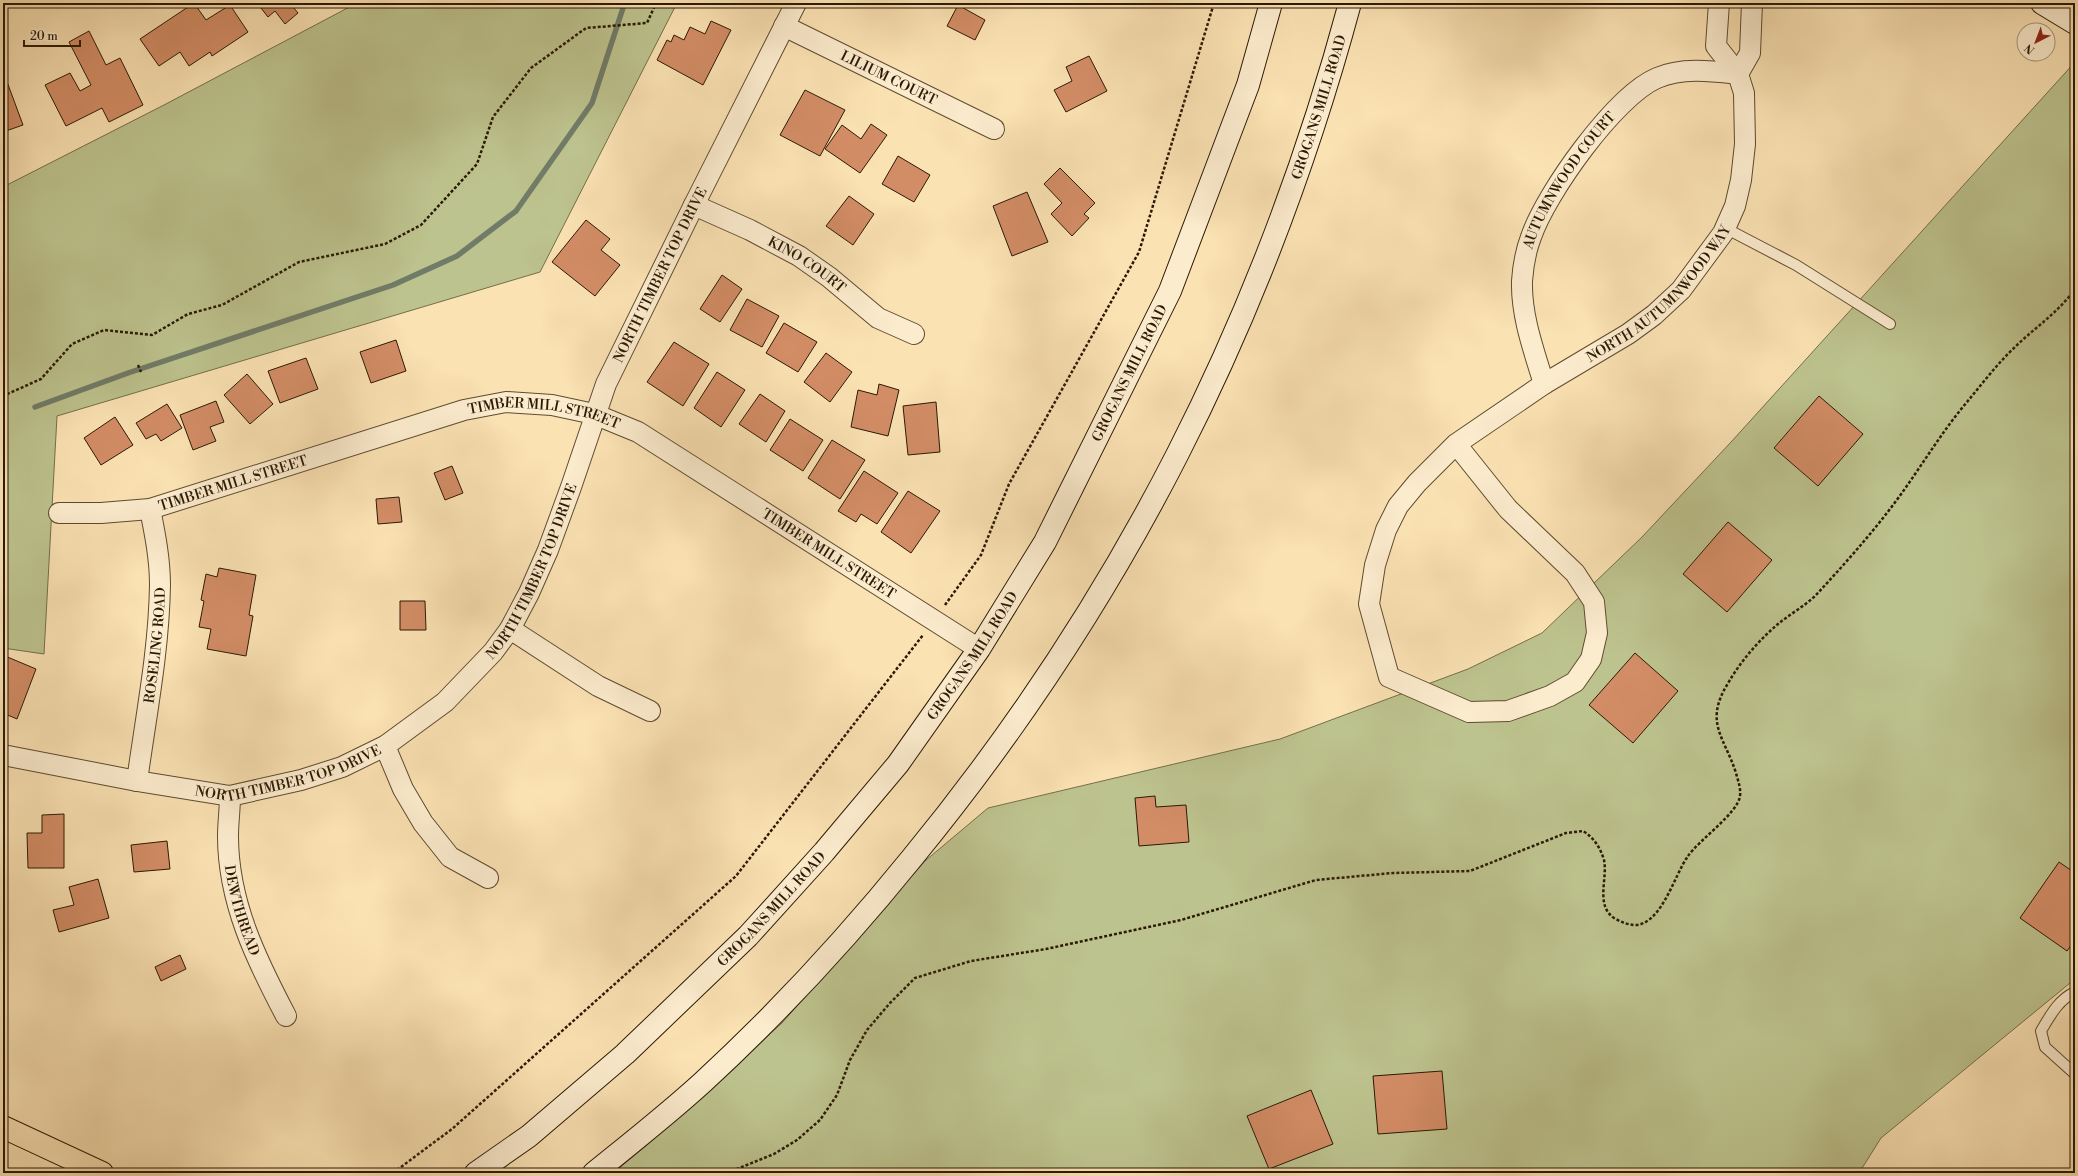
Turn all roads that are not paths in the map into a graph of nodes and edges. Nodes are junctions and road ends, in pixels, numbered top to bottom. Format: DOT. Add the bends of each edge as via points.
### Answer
graph roads {
  1 [pos="796,3"];
  2 [pos="1271,3"];
  3 [pos="1719,3"];
  4 [pos="1752,3"];
  5 [pos="2042,3"];
  6 [pos="1348,7"];
  7 [pos="2068,16"];
  8 [pos="784,26"];
  9 [pos="1738,74"];
  10 [pos="994,130"];
  11 [pos="694,205"];
  12 [pos="1725,228"];
  13 [pos="1890,324"];
  14 [pos="914,334"];
  15 [pos="1544,384"];
  16 [pos="594,414"];
  17 [pos="1456,444"];
  18 [pos="150,509"];
  19 [pos="59,512"];
  20 [pos="510,629"];
  21 [pos="979,649"];
  22 [pos="650,711"];
  23 [pos="385,746"];
  24 [pos="3,755"];
  25 [pos="137,781"];
  26 [pos="230,796"];
  27 [pos="488,878"];
  28 [pos="2075,992"];
  29 [pos="286,1016"];
  30 [pos="2075,1074"];
  31 [pos="3,1127"];
  32 [pos="102,1173"];
  33 [pos="476,1173"];
  34 [pos="594,1173"];
  1 -- 8 [label="street, NORTH TIMBER TOP DRIVE"];
  2 -- 21 [label="main road, GROGANS MILL ROAD" via="1248,85 1170,291 1045,542"];
  3 -- 9 [label="street, NORTH AUTUMNWOOD WAY" via="1716,46"];
  4 -- 9 [label="street" via="1750,53"];
  5 -- 7 [label="main road"];
  6 -- 34 [label="main road, GROGANS MILL ROAD" via="1311,136 1254,289 1184,443 1088,616 1012,729 873,906 791,995 706,1079"];
  8 -- 10 [label="street, LILIUM COURT"];
  8 -- 11 [label="street, NORTH TIMBER TOP DRIVE"];
  9 -- 12 [label="street, NORTH AUTUMNWOOD WAY" via="1744,93 1745,144 1742,180 1735,206"];
  9 -- 15 [label="street, AUTUMNWOOD COURT" via="1698,70 1658,78 1640,89 1617,108 1595,133 1545,208 1531,236 1522,281 1529,334"];
  11 -- 14 [label="street, KINO COURT" via="799,256 829,277 878,318"];
  11 -- 16 [label="street, NORTH TIMBER TOP DRIVE" via="606,384"];
  12 -- 13 [label="lane" via="1796,265"];
  12 -- 15 [label="street, NORTH AUTUMNWOOD WAY" via="1681,290 1654,315 1628,334"];
  15 -- 17 [label="street, NORTH AUTUMNWOOD WAY"];
  16 -- 18 [label="street, TIMBER MILL STREET" via="552,405 506,402 464,410"];
  16 -- 20 [label="street, NORTH TIMBER TOP DRIVE" via="548,550"];
  16 -- 21 [label="street, TIMBER MILL STREET" via="638,432"];
  17 -- 17 [label="street, NORTH AUTUMNWOOD WAY" via="1508,509 1575,573 1594,602 1597,633 1591,659 1575,682 1550,696 1508,711 1469,712 1389,676 1369,604 1375,565 1386,530 1398,506"];
  18 -- 19 [label="street, TIMBER MILL STREET" via="101,513"];
  18 -- 25 [label="street, ROSELING ROAD" via="158,549 160,585 154,658"];
  20 -- 22 [label="street" via="598,686"];
  20 -- 23 [label="street, NORTH TIMBER TOP DRIVE" via="474,674 445,702"];
  21 -- 33 [label="main road, GROGANS MILL ROAD" via="898,764 824,852 748,936 626,1054 529,1136"];
  23 -- 26 [label="street, NORTH TIMBER TOP DRIVE" via="342,767 302,780"];
  23 -- 27 [label="street" via="403,790 423,823 450,857"];
  24 -- 25 [label="street, NORTH TIMBER TOP DRIVE"];
  25 -- 26 [label="street, NORTH TIMBER TOP DRIVE"];
  26 -- 29 [label="street, DEWTHREAD" via="228,836 232,875 240,912 249,942"];
  28 -- 30 [label="lane" via="2068,995 2053,1010 2041,1031 2045,1047"];
  31 -- 32 [label="main road"];
}
